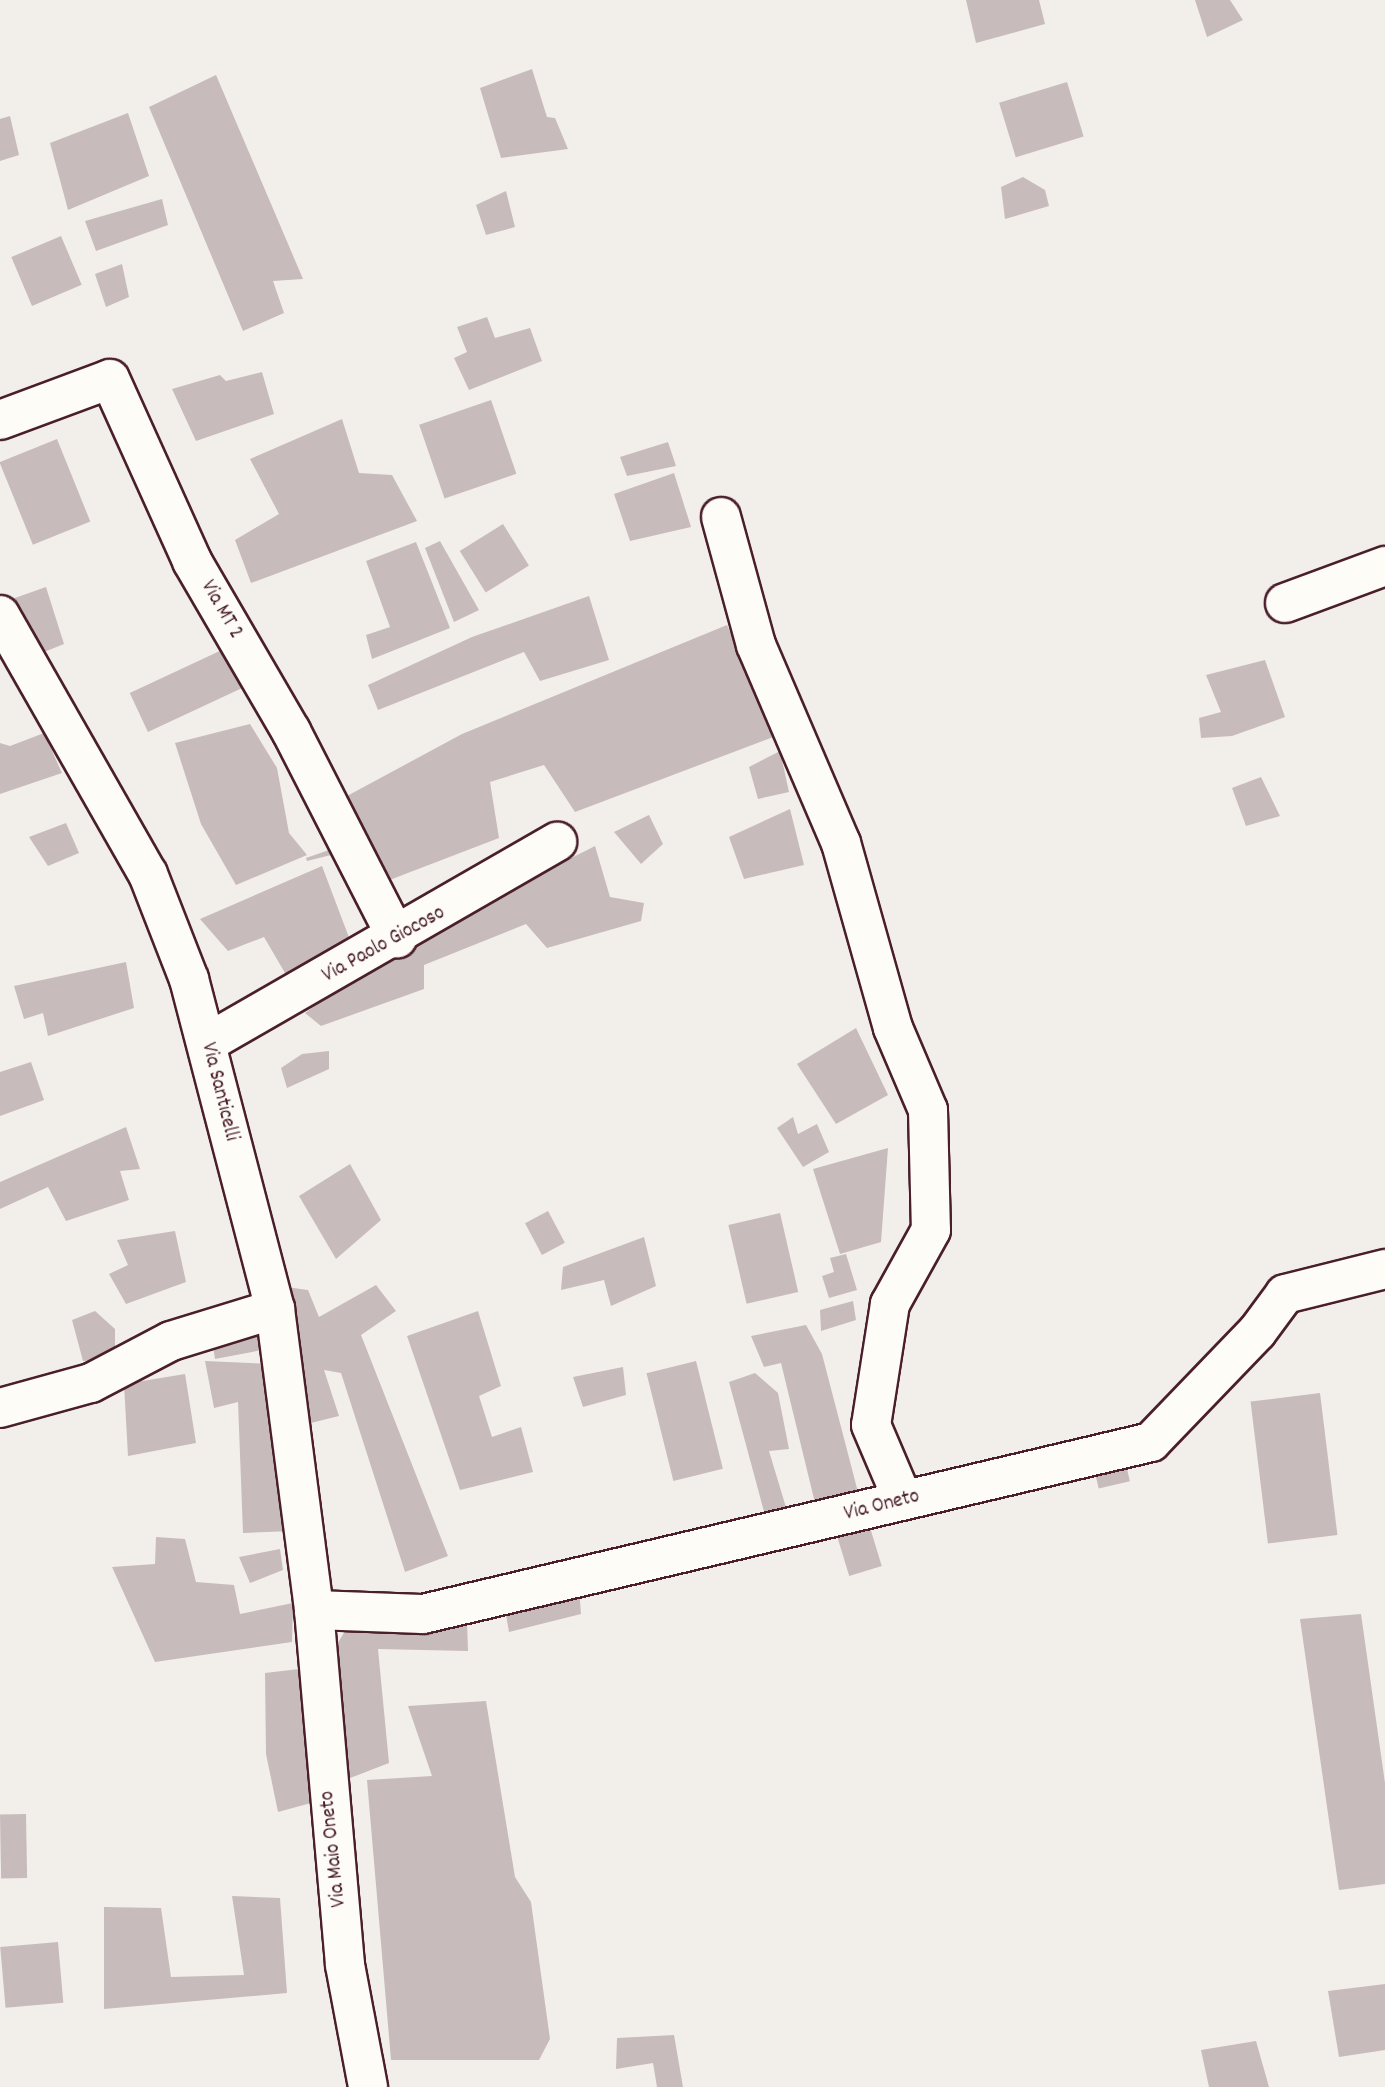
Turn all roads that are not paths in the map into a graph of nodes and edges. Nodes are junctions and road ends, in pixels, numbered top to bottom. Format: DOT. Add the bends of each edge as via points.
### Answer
graph roads {
  1 [pos="0,419"];
  2 [pos="721,517"];
  3 [pos="1385,566"];
  4 [pos="1285,603"];
  5 [pos="0,615"];
  6 [pos="557,842"];
  7 [pos="397,938"];
  8 [pos="207,1043"];
  9 [pos="1385,1269"];
  10 [pos="275,1310"];
  11 [pos="0,1408"];
  12 [pos="903,1500"];
  13 [pos="314,1610"];
  14 [pos="368,2087"];
  1 -- 7 [label="street, Via MT 2" via="110,379 192,561 292,731"];
  2 -- 12 [label="street" via="756,645 841,843 893,1028 928,1110 931,1230 890,1304 870,1425"];
  3 -- 4 [label="street"];
  5 -- 8 [label="street, Via Santicelli" via="148,874"];
  6 -- 7 [label="street, Via Paolo Giocoso"];
  7 -- 8 [label="street, Via Paolo Giocoso"];
  8 -- 10 [label="street, Via Santicelli"];
  9 -- 12 [label="street, Via Oneto" via="1285,1294 1257,1332 1151,1442"];
  10 -- 11 [label="street" via="171,1341 91,1383"];
  10 -- 13 [label="street, Via Santicelli"];
  12 -- 13 [label="street, Via Oneto" via="423,1614"];
  13 -- 14 [label="street, Via Maio Oneto" via="345,1965"];
}
